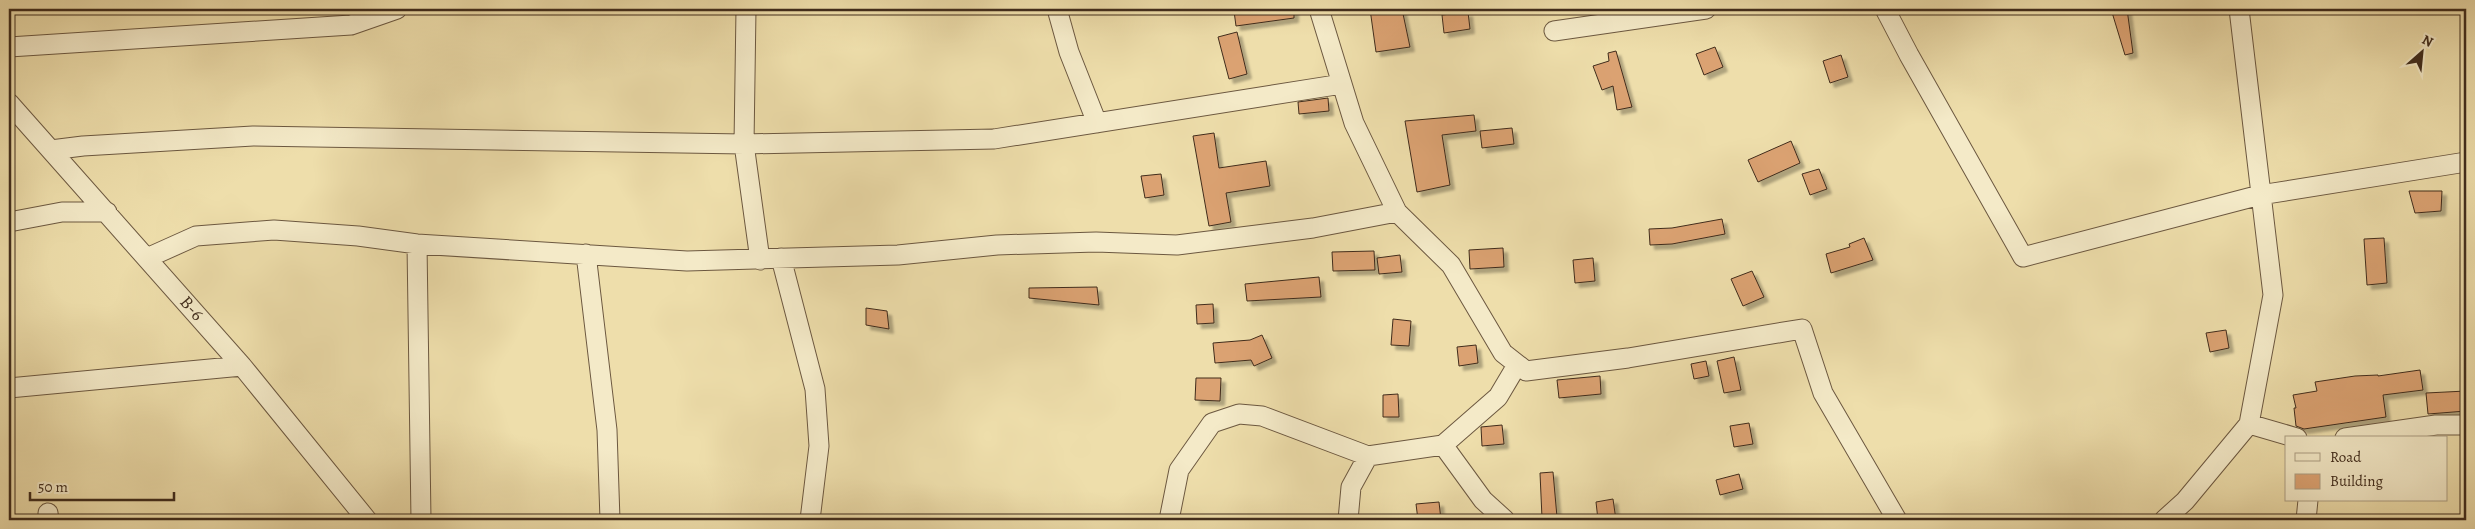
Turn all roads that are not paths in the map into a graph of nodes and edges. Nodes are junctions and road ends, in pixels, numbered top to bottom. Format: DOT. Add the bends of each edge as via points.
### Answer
graph roads {
  1 [pos="397,9"];
  2 [pos="746,9"];
  3 [pos="1057,9"];
  4 [pos="1319,9"];
  5 [pos="1706,9"];
  6 [pos="1885,9"];
  7 [pos="2239,9"];
  8 [pos="1554,31"];
  9 [pos="9,47"];
  10 [pos="1342,84"];
  11 [pos="9,103"];
  12 [pos="1098,123"];
  13 [pos="744,144"];
  14 [pos="51,150"];
  15 [pos="2466,162"];
  16 [pos="2260,195"];
  17 [pos="107,212"];
  18 [pos="1397,212"];
  19 [pos="9,222"];
  20 [pos="417,244"];
  21 [pos="586,254"];
  22 [pos="147,258"];
  23 [pos="781,258"];
  24 [pos="760,260"];
  25 [pos="1518,365"];
  26 [pos="242,366"];
  27 [pos="9,388"];
  28 [pos="2249,424"];
  29 [pos="2466,425"];
  30 [pos="2290,436"];
  31 [pos="2358,436"];
  32 [pos="1443,445"];
  33 [pos="1368,456"];
  34 [pos="2308,502"];
  35 [pos="367,520"];
  36 [pos="421,520"];
  37 [pos="610,520"];
  38 [pos="810,520"];
  39 [pos="1169,520"];
  40 [pos="1348,520"];
  41 [pos="1505,520"];
  42 [pos="1898,520"];
  43 [pos="2164,520"];
  44 [pos="2306,520"];
  1 -- 9 [label="street" via="350,25"];
  2 -- 13 [label="street"];
  3 -- 12 [label="street" via="1069,52"];
  4 -- 10 [label="street"];
  5 -- 8 [label="street"];
  6 -- 16 [label="street" via="2023,257"];
  7 -- 16 [label="street"];
  10 -- 12 [label="street"];
  10 -- 18 [label="street" via="1354,123"];
  11 -- 14 [label="street, B-6"];
  12 -- 13 [label="street" via="994,139"];
  13 -- 14 [label="street" via="253,136"];
  13 -- 24 [label="street"];
  14 -- 17 [label="street, B-6"];
  15 -- 16 [label="street"];
  16 -- 28 [label="street" via="2273,295"];
  17 -- 19 [label="street" via="62,212"];
  17 -- 22 [label="street, B-6"];
  18 -- 23 [label="street" via="1313,228 1177,245 1096,242 1007,244 898,255"];
  18 -- 25 [label="street" via="1451,265 1503,353"];
  20 -- 21 [label="street"];
  20 -- 22 [label="street" via="312,232 234,232 196,236"];
  20 -- 36 [label="street"];
  21 -- 24 [label="street" via="687,261"];
  21 -- 37 [label="street" via="607,430"];
  22 -- 26 [label="street, B-6"];
  23 -- 24 [label="street"];
  23 -- 38 [label="street" via="815,389 820,446"];
  25 -- 32 [label="street" via="1498,397"];
  25 -- 42 [label="street" via="1526,371 1582,364 1802,329 1823,393"];
  26 -- 27 [label="street"];
  26 -- 35 [label="street, B-6"];
  28 -- 30 [label="street"];
  28 -- 43 [label="street" via="2185,501"];
  29 -- 31 [label="street" via="2436,425"];
  32 -- 33 [label="street"];
  32 -- 41 [label="street" via="1483,500"];
  33 -- 39 [label="street" via="1262,416 1239,414 1212,423 1178,470"];
  33 -- 40 [label="street" via="1351,487"];
  34 -- 44 [label="street"];
}
